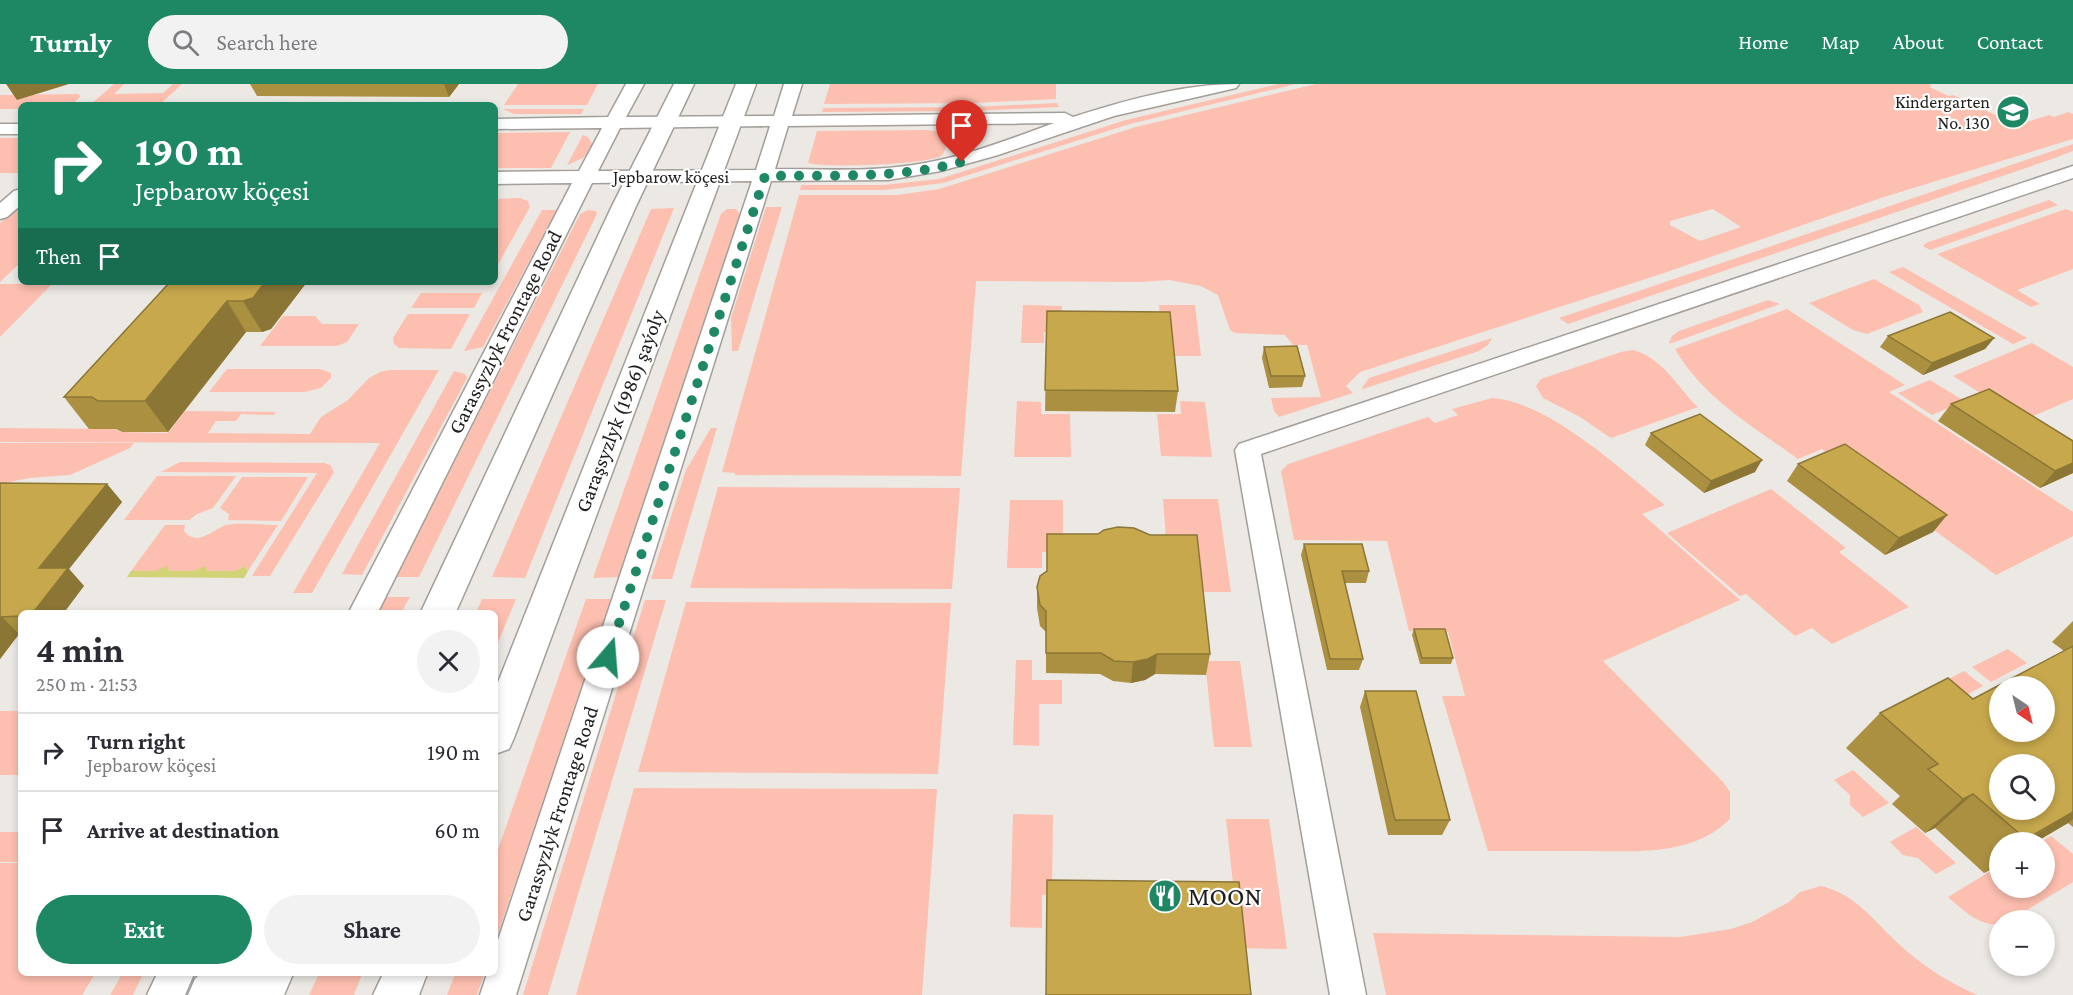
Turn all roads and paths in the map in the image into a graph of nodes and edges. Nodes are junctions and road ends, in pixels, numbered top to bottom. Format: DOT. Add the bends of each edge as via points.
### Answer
graph roads {
  1 [pos="635,84"];
  2 [pos="684,84"];
  3 [pos="746,84"];
  4 [pos="793,84"];
  5 [pos="1230,84"];
  6 [pos="1090,117"];
  7 [pos="731,122"];
  8 [pos="781,122"];
  9 [pos="614,123"];
  10 [pos="665,123"];
  11 [pos="498,124"];
  12 [pos="0,129"];
  13 [pos="18,129"];
  14 [pos="765,176"];
  15 [pos="2061,176"];
  16 [pos="584,177"];
  17 [pos="639,177"];
  18 [pos="710,177"];
  19 [pos="498,178"];
  20 [pos="18,187"];
  21 [pos="2073,191"];
  22 [pos="0,213"];
  23 [pos="364,610"];
  24 [pos="439,610"];
  25 [pos="498,730"];
  26 [pos="175,976"];
  27 [pos="228,976"];
  28 [pos="270,976"];
  29 [pos="404,976"];
  30 [pos="165,995"];
  31 [pos="211,995"];
  32 [pos="261,995"];
  33 [pos="396,995"];
  34 [pos="498,995"];
  35 [pos="1348,995"];
  1 -- 9 [label="street, Garassyzlyk Frontage Road"];
  2 -- 10 [label="main road"];
  3 -- 7 [label="main road, Garaşsyzlyk (1986) şaýoly"];
  4 -- 8 [label="street, Garassyzlyk Frontage Road"];
  5 -- 6 [label="street, Jepbarow köçesi"];
  6 -- 8 [label="street, Jepbarow köçesi"];
  6 -- 14 [label="street, Jepbarow köçesi" via="929,170"];
  7 -- 8 [label="street, Jepbarow köçesi"];
  7 -- 10 [label="street, Jepbarow köçesi"];
  7 -- 18 [label="main road, Garaşsyzlyk (1986) şaýoly"];
  8 -- 14 [label="street, Garassyzlyk Frontage Road"];
  9 -- 10 [label="street, Jepbarow köçesi"];
  9 -- 11 [label="street, Jepbarow köçesi"];
  9 -- 16 [label="street, Garassyzlyk Frontage Road"];
  10 -- 17 [label="main road"];
  12 -- 13 [label="street"];
  14 -- 18 [label="street, Jepbarow köçesi"];
  14 -- 34 [label="street, Garassyzlyk Frontage Road"];
  15 -- 21 [label="street"];
  15 -- 35 [label="street" via="1248,450"];
  16 -- 17 [label="street, Jepbarow köçesi"];
  16 -- 19 [label="street, Jepbarow köçesi"];
  16 -- 23 [label="street, Garassyzlyk Frontage Road"];
  17 -- 18 [label="street, Jepbarow köçesi"];
  17 -- 24 [label="main road"];
  18 -- 25 [label="main road, Garaşsyzlyk (1986) şaýoly"];
  20 -- 22 [label="street"];
  26 -- 30 [label="street"];
  27 -- 31 [label="main road"];
  28 -- 32 [label="main road"];
  29 -- 33 [label="main road"];
}
